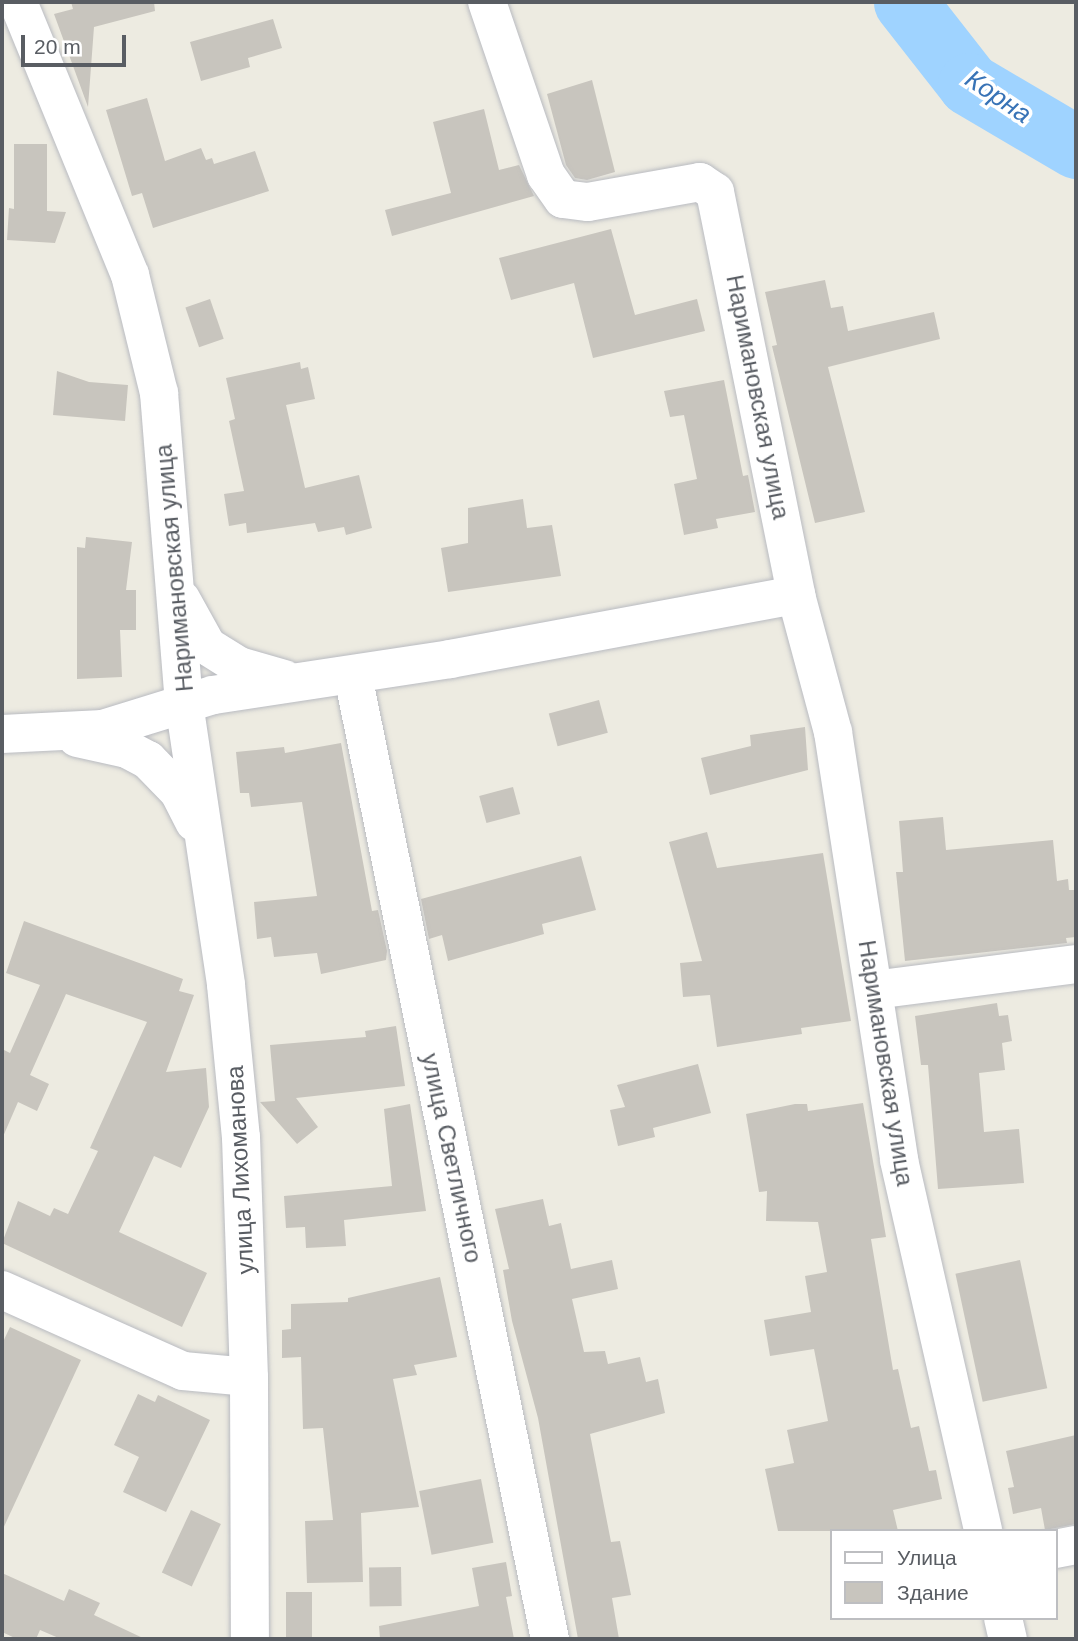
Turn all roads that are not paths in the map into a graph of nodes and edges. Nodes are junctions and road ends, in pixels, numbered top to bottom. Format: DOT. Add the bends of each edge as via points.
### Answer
graph roads {
  1 [pos="487,2"];
  2 [pos="18,3"];
  3 [pos="174,580"];
  4 [pos="796,595"];
  5 [pos="353,676"];
  6 [pos="307,682"];
  7 [pos="184,704"];
  8 [pos="2,734"];
  9 [pos="47,734"];
  10 [pos="206,849"];
  11 [pos="1076,964"];
  12 [pos="874,990"];
  13 [pos="2,1290"];
  14 [pos="249,1377"];
  15 [pos="983,1529"];
  16 [pos="1076,1545"];
  17 [pos="1057,1549"];
  18 [pos="1003,1620"];
  19 [pos="250,1639"];
  20 [pos="550,1639"];
  21 [pos="1008,1639"];
  1 -- 4 [label="street, Наримановская улица" via="546,175 563,199 588,202 699,182 719,199"];
  2 -- 3 [label="street, Наримановская улица" via="110,223 144,318 159,393"];
  3 -- 6 [label="street" via="188,618 207,646 256,673"];
  3 -- 7 [label="street, Наримановская улица"];
  4 -- 5 [label="street, Наримановская улица"];
  4 -- 12 [label="street, Наримановская улица" via="833,732"];
  5 -- 6 [label="street, Наримановская улица"];
  5 -- 20 [label="street, улица Светличного"];
  6 -- 7 [label="street, Наримановская улица" via="213,695"];
  7 -- 9 [label="street" via="103,729"];
  7 -- 10 [label="street, улица Лихоманова"];
  8 -- 9 [label="street"];
  9 -- 10 [label="street" via="104,741 148,760 179,792"];
  10 -- 14 [label="street, улица Лихоманова" via="239,1110"];
  11 -- 12 [label="street"];
  12 -- 15 [label="street, Наримановская улица" via="904,1186"];
  13 -- 14 [label="street" via="183,1371"];
  14 -- 19 [label="street, улица Лихоманова"];
  16 -- 17 [label="street"];
  18 -- 21 [label="street"];
}
